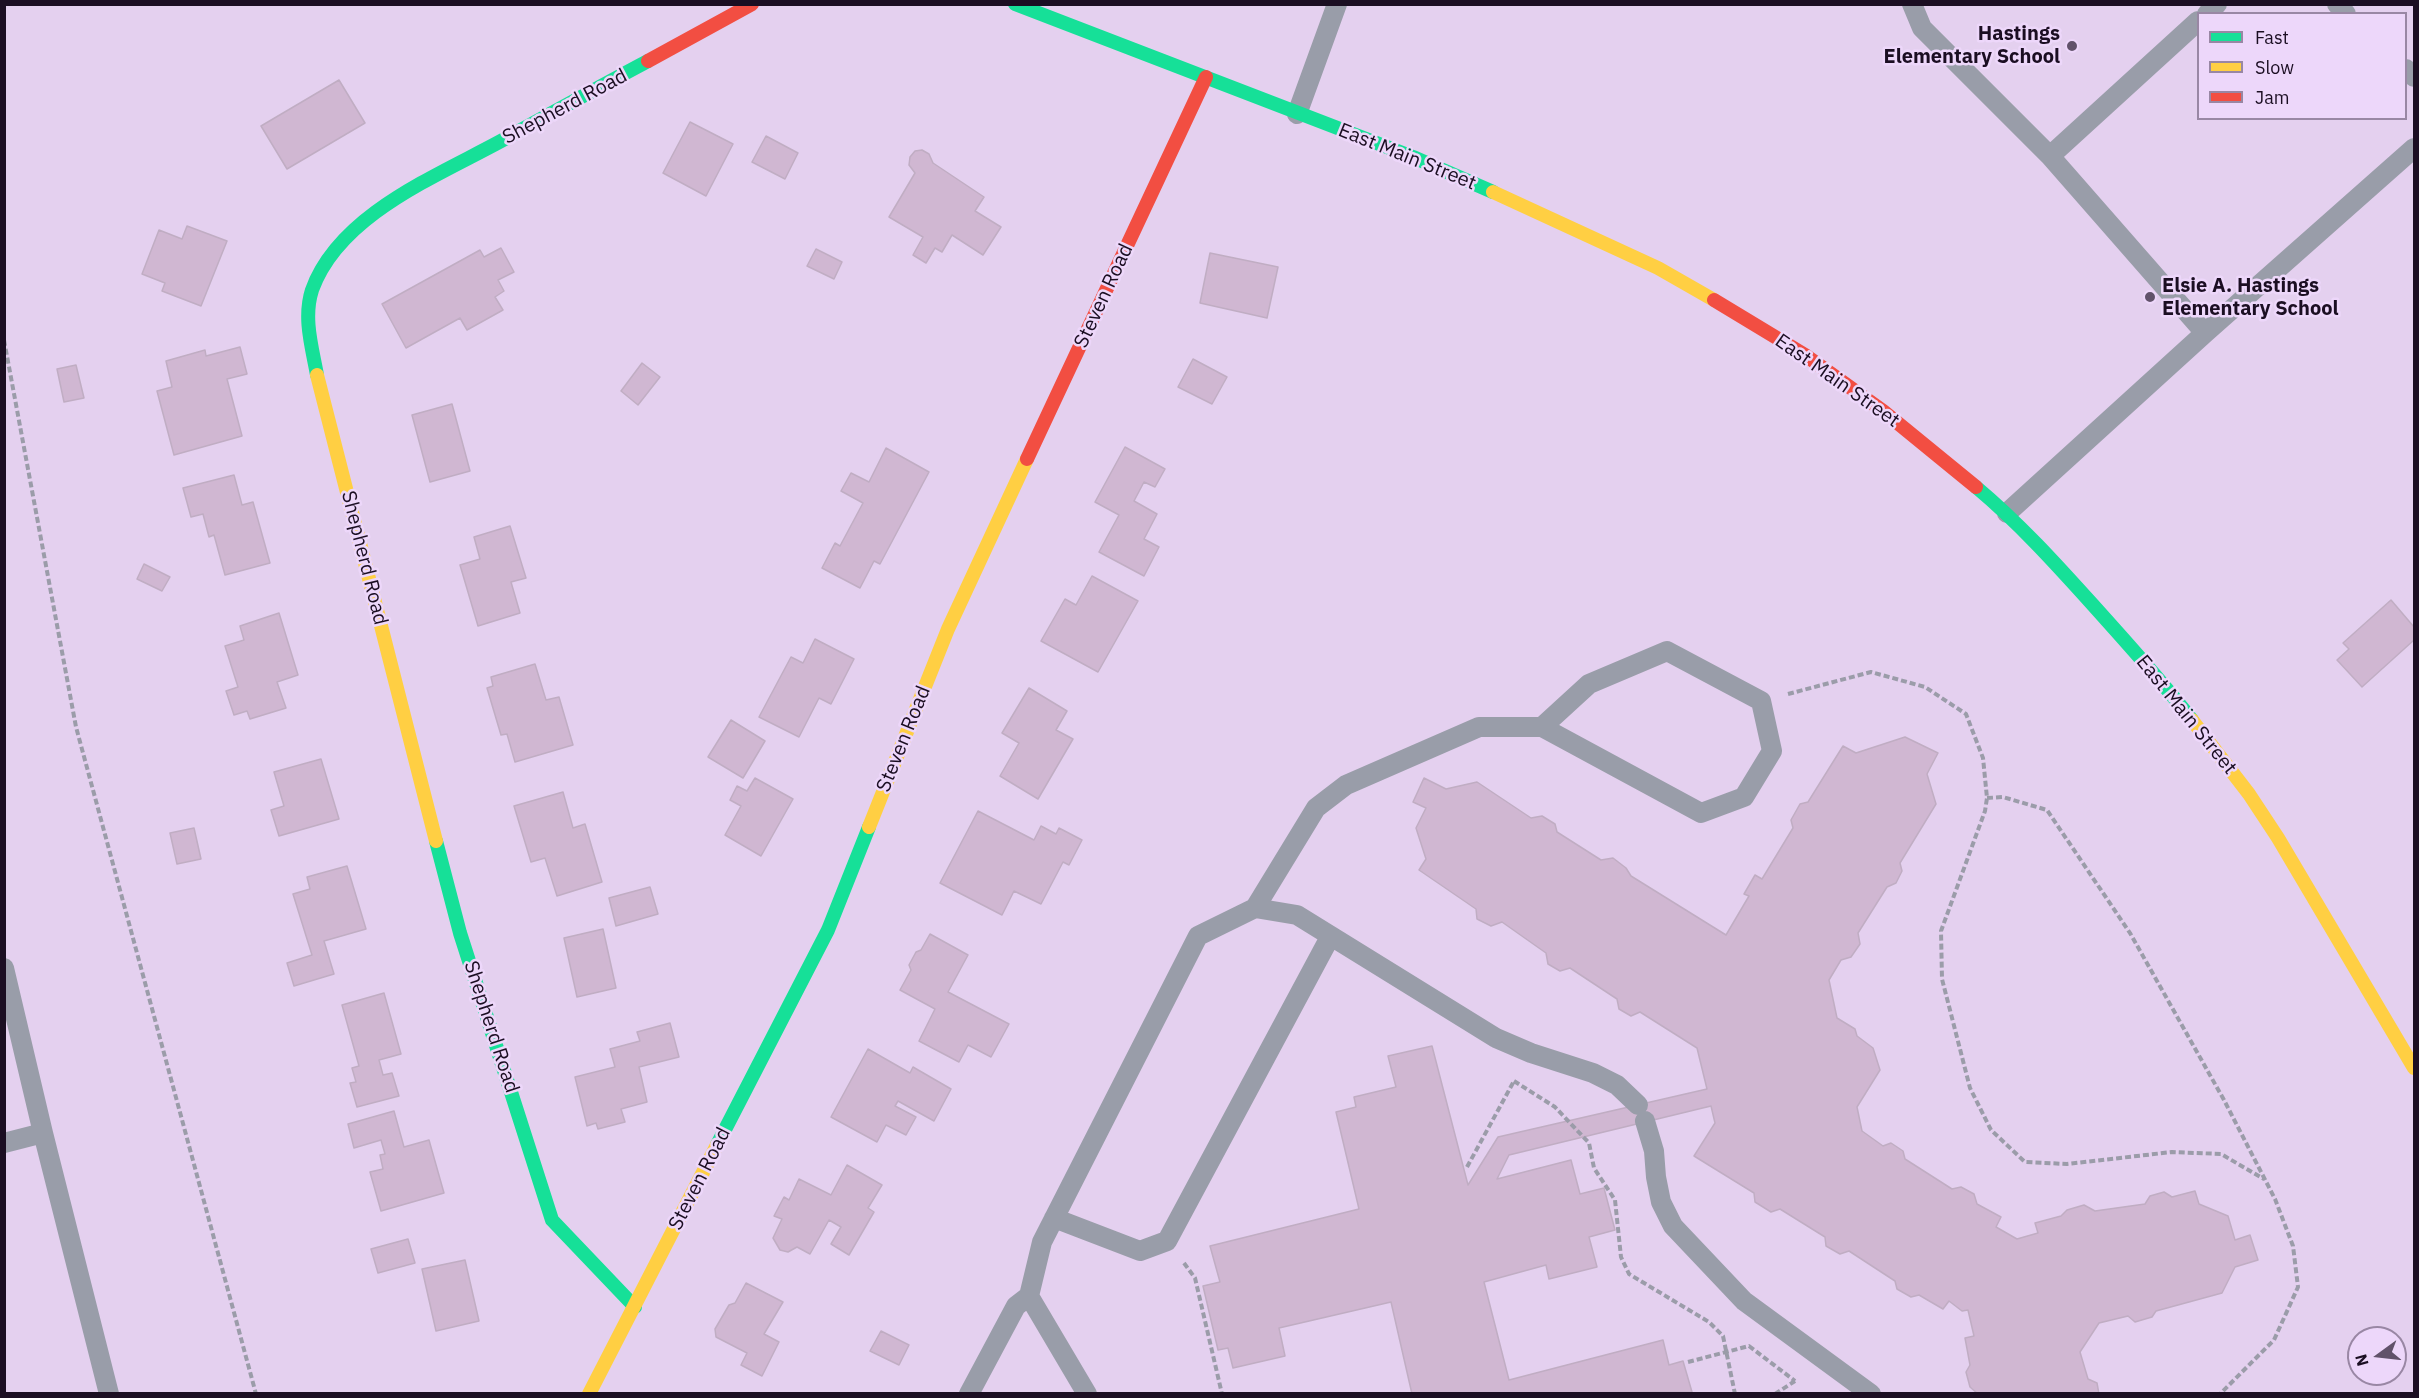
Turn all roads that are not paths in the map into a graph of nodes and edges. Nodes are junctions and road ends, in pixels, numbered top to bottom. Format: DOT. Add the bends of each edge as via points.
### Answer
graph roads {
  1 [pos="752,4"];
  2 [pos="1015,4"];
  3 [pos="1337,4"];
  4 [pos="1912,4"];
  5 [pos="2197,23"];
  6 [pos="1206,77"];
  7 [pos="1297,114"];
  8 [pos="2415,148"];
  9 [pos="2050,156"];
  10 [pos="2205,333"];
  11 [pos="2007,513"];
  12 [pos="1542,727"];
  13 [pos="1255,908"];
  14 [pos="1330,937"];
  15 [pos="4,968"];
  16 [pos="2415,1068"];
  17 [pos="43,1133"];
  18 [pos="4,1143"];
  19 [pos="1054,1218"];
  20 [pos="1029,1296"];
  21 [pos="635,1306"];
  22 [pos="109,1394"];
  23 [pos="589,1394"];
  24 [pos="969,1394"];
  25 [pos="1087,1394"];
  26 [pos="1871,1394"];
  1 -- 21 [label="street, Shepherd Road" via="389,202 354,228 336,248 311,293 307,312 317,374 460,933 552,1220"];
  2 -- 6 [label="street, East Main Street"];
  3 -- 7 [label="lane"];
  4 -- 9 [label="lane" via="1922,28"];
  5 -- 9 [label="lane"];
  6 -- 7 [label="street, East Main Street"];
  6 -- 21 [label="street, Steven Road" via="948,629 828,930"];
  7 -- 11 [label="street, East Main Street" via="1413,157 1658,268 1805,356 1882,411"];
  8 -- 10 [label="lane"];
  9 -- 10 [label="lane"];
  10 -- 11 [label="lane"];
  11 -- 16 [label="street, East Main Street" via="2163,683 2250,794"];
  12 -- 12 [label="lane" via="1701,813 1744,796 1772,751 1761,701 1667,651 1589,684"];
  12 -- 13 [label="lane" via="1479,727 1346,785 1316,808"];
  13 -- 14 [label="lane" via="1296,915"];
  13 -- 19 [label="lane" via="1198,936"];
  14 -- 19 [label="lane" via="1167,1241 1140,1251"];
  14 -- 26 [label="lane" via="1496,1038 1617,1085 1642,1113 1654,1151 1661,1202 1673,1226 1744,1300"];
  15 -- 17 [label="lane"];
  17 -- 18 [label="lane"];
  17 -- 22 [label="lane"];
  19 -- 20 [label="lane" via="1042,1242"];
  20 -- 24 [label="lane" via="1016,1306"];
  20 -- 25 [label="lane"];
  21 -- 23 [label="street, Steven Road"];
}
